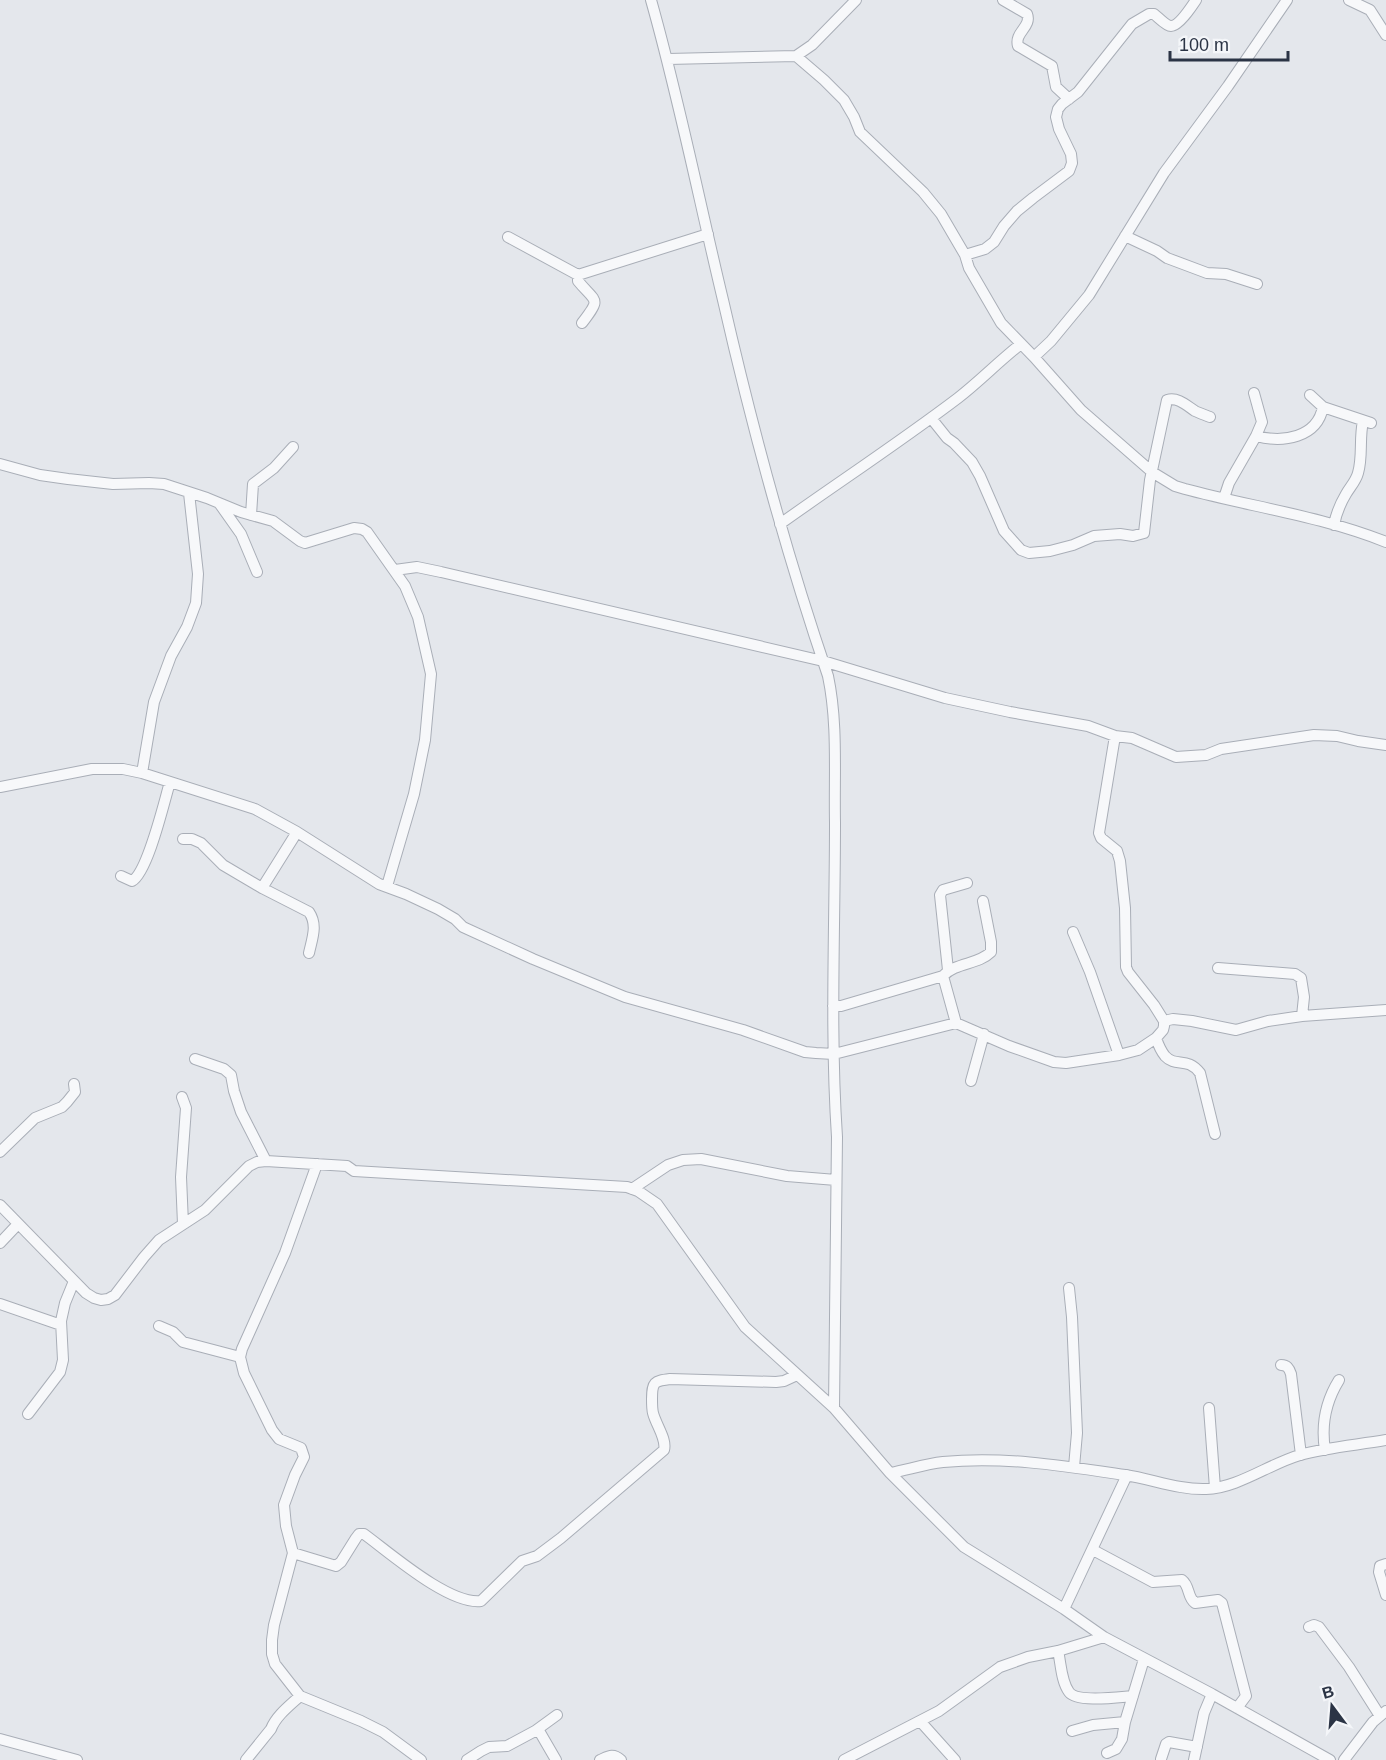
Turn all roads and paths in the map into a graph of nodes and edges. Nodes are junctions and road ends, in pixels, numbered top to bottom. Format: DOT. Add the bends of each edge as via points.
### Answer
graph roads {
  1 [pos="651,0"];
  2 [pos="856,0"];
  3 [pos="1003,0"];
  4 [pos="1196,0"];
  5 [pos="1287,0"];
  6 [pos="1349,0"];
  7 [pos="1386,34"];
  8 [pos="796,56"];
  9 [pos="668,59"];
  10 [pos="1069,99"];
  11 [pos="708,234"];
  12 [pos="1125,236"];
  13 [pos="508,237"];
  14 [pos="965,255"];
  15 [pos="578,275"];
  16 [pos="1257,284"];
  17 [pos="582,323"];
  18 [pos="1021,344"];
  19 [pos="1034,357"];
  20 [pos="1254,393"];
  21 [pos="1310,395"];
  22 [pos="1323,407"];
  23 [pos="1210,417"];
  24 [pos="931,418"];
  25 [pos="1256,436"];
  26 [pos="293,447"];
  27 [pos="0,464"];
  28 [pos="1152,472"];
  29 [pos="189,493"];
  30 [pos="1224,498"];
  31 [pos="219,502"];
  32 [pos="251,515"];
  33 [pos="780,524"];
  34 [pos="1334,525"];
  35 [pos="1386,543"];
  36 [pos="395,570"];
  37 [pos="257,572"];
  38 [pos="823,661"];
  39 [pos="1115,736"];
  40 [pos="1386,745"];
  41 [pos="142,773"];
  42 [pos="170,782"];
  43 [pos="0,788"];
  44 [pos="297,832"];
  45 [pos="183,839"];
  46 [pos="121,876"];
  47 [pos="967,883"];
  48 [pos="387,886"];
  49 [pos="262,888"];
  50 [pos="983,901"];
  51 [pos="1073,932"];
  52 [pos="309,953"];
  53 [pos="1218,968"];
  54 [pos="946,973"];
  55 [pos="833,1006"];
  56 [pos="1386,1010"];
  57 [pos="1302,1016"];
  58 [pos="1164,1021"];
  59 [pos="956,1023"];
  60 [pos="984,1034"];
  61 [pos="1156,1038"];
  62 [pos="834,1054"];
  63 [pos="1119,1055"];
  64 [pos="195,1059"];
  65 [pos="971,1081"];
  66 [pos="74,1084"];
  67 [pos="182,1097"];
  68 [pos="1215,1134"];
  69 [pos="0,1152"];
  70 [pos="266,1161"];
  71 [pos="318,1164"];
  72 [pos="836,1180"];
  73 [pos="632,1189"];
  74 [pos="0,1205"];
  75 [pos="18,1224"];
  76 [pos="183,1224"];
  77 [pos="0,1243"];
  78 [pos="74,1281"];
  79 [pos="1069,1288"];
  80 [pos="0,1304"];
  81 [pos="62,1325"];
  82 [pos="159,1326"];
  83 [pos="240,1357"];
  84 [pos="1281,1365"];
  85 [pos="797,1375"];
  86 [pos="1338,1380"];
  87 [pos="834,1408"];
  88 [pos="1209,1408"];
  89 [pos="28,1414"];
  90 [pos="1386,1440"];
  91 [pos="1325,1450"];
  92 [pos="1301,1455"];
  93 [pos="1074,1467"];
  94 [pos="890,1473"];
  95 [pos="1127,1475"];
  96 [pos="1215,1488"];
  97 [pos="1093,1550"];
  98 [pos="293,1552"];
  99 [pos="1386,1564"];
  100 [pos="1386,1595"];
  101 [pos="1064,1609"];
  102 [pos="1309,1627"];
  103 [pos="1104,1636"];
  104 [pos="1058,1651"];
  105 [pos="1144,1659"];
  106 [pos="1212,1694"];
  107 [pos="300,1696"];
  108 [pos="1133,1696"];
  109 [pos="1237,1708"];
  110 [pos="1384,1714"];
  111 [pos="557,1715"];
  112 [pos="920,1721"];
  113 [pos="1125,1722"];
  114 [pos="538,1729"];
  115 [pos="1072,1731"];
  116 [pos="0,1739"];
  117 [pos="1197,1747"];
  118 [pos="1107,1753"];
  119 [pos="1161,1759"];
  120 [pos="77,1760"];
  121 [pos="246,1760"];
  122 [pos="421,1760"];
  123 [pos="467,1760"];
  124 [pos="556,1760"];
  125 [pos="600,1760"];
  126 [pos="621,1760"];
  127 [pos="843,1760"];
  128 [pos="955,1760"];
  129 [pos="1194,1760"];
  130 [pos="1330,1760"];
  131 [pos="1344,1760"];
  1 -- 9 [label="street"];
  2 -- 8 [label="street"];
  3 -- 10 [label="street" via="1029,18 1017,40 1018,46 1052,66 1056,87"];
  4 -- 10 [label="street" via="1173,26 1154,14 1140,18"];
  5 -- 12 [label="street" via="1164,173"];
  6 -- 7 [label="street" via="1370,10"];
  8 -- 9 [label="street"];
  8 -- 14 [label="street" via="844,100 860,132 923,192"];
  9 -- 11 [label="street"];
  10 -- 14 [label="street" via="1058,109 1056,117 1071,154 1069,171 1017,211 994,242"];
  11 -- 15 [label="street"];
  11 -- 33 [label="street"];
  12 -- 16 [label="street" via="1198,270"];
  12 -- 19 [label="street" via="1089,295"];
  13 -- 15 [label="street"];
  14 -- 18 [label="street" via="1001,323"];
  15 -- 17 [label="street" via="578,281 595,302"];
  18 -- 19 [label="street"];
  18 -- 24 [label="street"];
  19 -- 28 [label="street" via="1072,401"];
  20 -- 25 [label="street" via="1262,422"];
  21 -- 22 [label="street"];
  22 -- 25 [label="street" via="1321,418 1303,434 1276,440"];
  22 -- 34 [label="street" via="1367,422 1357,477"];
  23 -- 28 [label="street" via="1188,404 1167,399"];
  24 -- 28 [label="street" via="972,462 1004,531 1021,550 1029,553 1064,548 1094,536 1144,533"];
  24 -- 33 [label="street"];
  25 -- 30 [label="street"];
  26 -- 32 [label="street" via="253,484"];
  27 -- 29 [label="street" via="68,479 164,484"];
  28 -- 30 [label="street" via="1175,486"];
  29 -- 31 [label="street"];
  29 -- 41 [label="street" via="198,574 196,603 154,702"];
  30 -- 34 [label="street"];
  31 -- 32 [label="street"];
  31 -- 37 [label="street" via="241,534"];
  32 -- 36 [label="street" via="273,521 305,543 362,529"];
  33 -- 38 [label="street"];
  34 -- 35 [label="street"];
  36 -- 38 [label="street" via="417,567 441,572"];
  36 -- 48 [label="street" via="418,617 431,674 425,740 414,794"];
  38 -- 39 [label="street" via="945,698 1088,726"];
  38 -- 55 [label="street" via="833,706"];
  39 -- 40 [label="street" via="1132,738 1181,758 1314,735"];
  39 -- 58 [label="street" via="1099,833 1117,851 1120,861 1126,967"];
  41 -- 42 [label="street"];
  41 -- 43 [label="street" via="92,769"];
  42 -- 44 [label="street" via="255,808"];
  42 -- 46 [label="street" via="150,850 137,878 132,881"];
  44 -- 48 [label="street"];
  44 -- 49 [label="street"];
  45 -- 49 [label="street" via="201,843 223,865"];
  47 -- 54 [label="street" via="943,890 940,895"];
  48 -- 62 [label="street" via="438,909 464,927 625,997 805,1052"];
  49 -- 52 [label="street" via="309,912 314,921"];
  50 -- 54 [label="street" via="991,952"];
  51 -- 63 [label="street"];
  53 -- 57 [label="street" via="1295,974 1301,978"];
  54 -- 55 [label="street" via="899,990"];
  54 -- 59 [label="street" via="944,983"];
  55 -- 62 [label="street"];
  56 -- 57 [label="street"];
  57 -- 58 [label="street" via="1236,1030 1192,1021"];
  58 -- 61 [label="street"];
  59 -- 60 [label="street"];
  59 -- 62 [label="street"];
  60 -- 63 [label="street" via="1054,1062"];
  60 -- 65 [label="street"];
  61 -- 63 [label="street" via="1138,1050"];
  61 -- 68 [label="street" via="1164,1055 1194,1065 1200,1073"];
  62 -- 72 [label="street"];
  64 -- 70 [label="street" via="231,1075 241,1112"];
  66 -- 69 [label="street" via="75,1092 62,1107 35,1118"];
  67 -- 76 [label="street" via="186,1108 181,1177"];
  70 -- 71 [label="street"];
  70 -- 76 [label="street" via="249,1166 204,1210"];
  71 -- 73 [label="street" via="354,1170"];
  71 -- 83 [label="street"];
  72 -- 73 [label="street" via="788,1176 701,1159 668,1165"];
  72 -- 87 [label="street"];
  73 -- 85 [label="street" via="657,1204 745,1327"];
  74 -- 75 [label="street"];
  75 -- 77 [label="street"];
  75 -- 78 [label="street"];
  76 -- 78 [label="street" via="159,1240 108,1299 94,1298"];
  78 -- 81 [label="street"];
  79 -- 93 [label="street" via="1077,1433"];
  80 -- 81 [label="street"];
  81 -- 89 [label="street" via="60,1372"];
  82 -- 83 [label="street" via="183,1342"];
  83 -- 98 [label="street" via="272,1430 279,1439 303,1451 284,1504"];
  84 -- 92 [label="street" via="1289,1368 1291,1374"];
  85 -- 87 [label="street"];
  85 -- 98 [label="street" via="777,1382 670,1379 654,1383 653,1413 664,1440 663,1450 561,1538 537,1556 522,1561 481,1601 451,1594 364,1534 356,1538 336,1566"];
  86 -- 91 [label="street" via="1327,1402"];
  87 -- 94 [label="street"];
  88 -- 96 [label="street"];
  90 -- 91 [label="street"];
  91 -- 92 [label="street"];
  92 -- 96 [label="street"];
  93 -- 94 [label="street" via="993,1460 942,1462"];
  93 -- 95 [label="street"];
  94 -- 101 [label="street" via="963,1547"];
  95 -- 96 [label="street" via="1193,1489"];
  95 -- 97 [label="street"];
  97 -- 101 [label="street"];
  97 -- 109 [label="street" via="1153,1582 1182,1580 1195,1603 1222,1603 1246,1696"];
  98 -- 107 [label="street" via="274,1624 272,1654 275,1664"];
  99 -- 100 [label="street" via="1380,1566 1379,1572"];
  101 -- 103 [label="street"];
  102 -- 110 [label="street" via="1319,1627"];
  103 -- 104 [label="street"];
  103 -- 105 [label="street"];
  104 -- 108 [label="street" via="1071,1695"];
  104 -- 112 [label="street" via="1000,1668"];
  105 -- 106 [label="street"];
  105 -- 108 [label="street"];
  106 -- 109 [label="street"];
  106 -- 117 [label="street"];
  107 -- 121 [label="street" via="282,1712"];
  107 -- 122 [label="street" via="382,1732"];
  108 -- 113 [label="street"];
  109 -- 130 [label="street"];
  110 -- 131 [label="street" via="1373,1722"];
  111 -- 114 [label="street"];
  112 -- 127 [label="street"];
  112 -- 128 [label="street"];
  113 -- 115 [label="street"];
  113 -- 118 [label="street" via="1119,1746"];
  114 -- 123 [label="street" via="507,1746 481,1750"];
  114 -- 124 [label="street"];
  116 -- 120 [label="street"];
  117 -- 119 [label="street" via="1169,1742"];
  117 -- 129 [label="street"];
  125 -- 126 [label="street" via="611,1755"];
}
